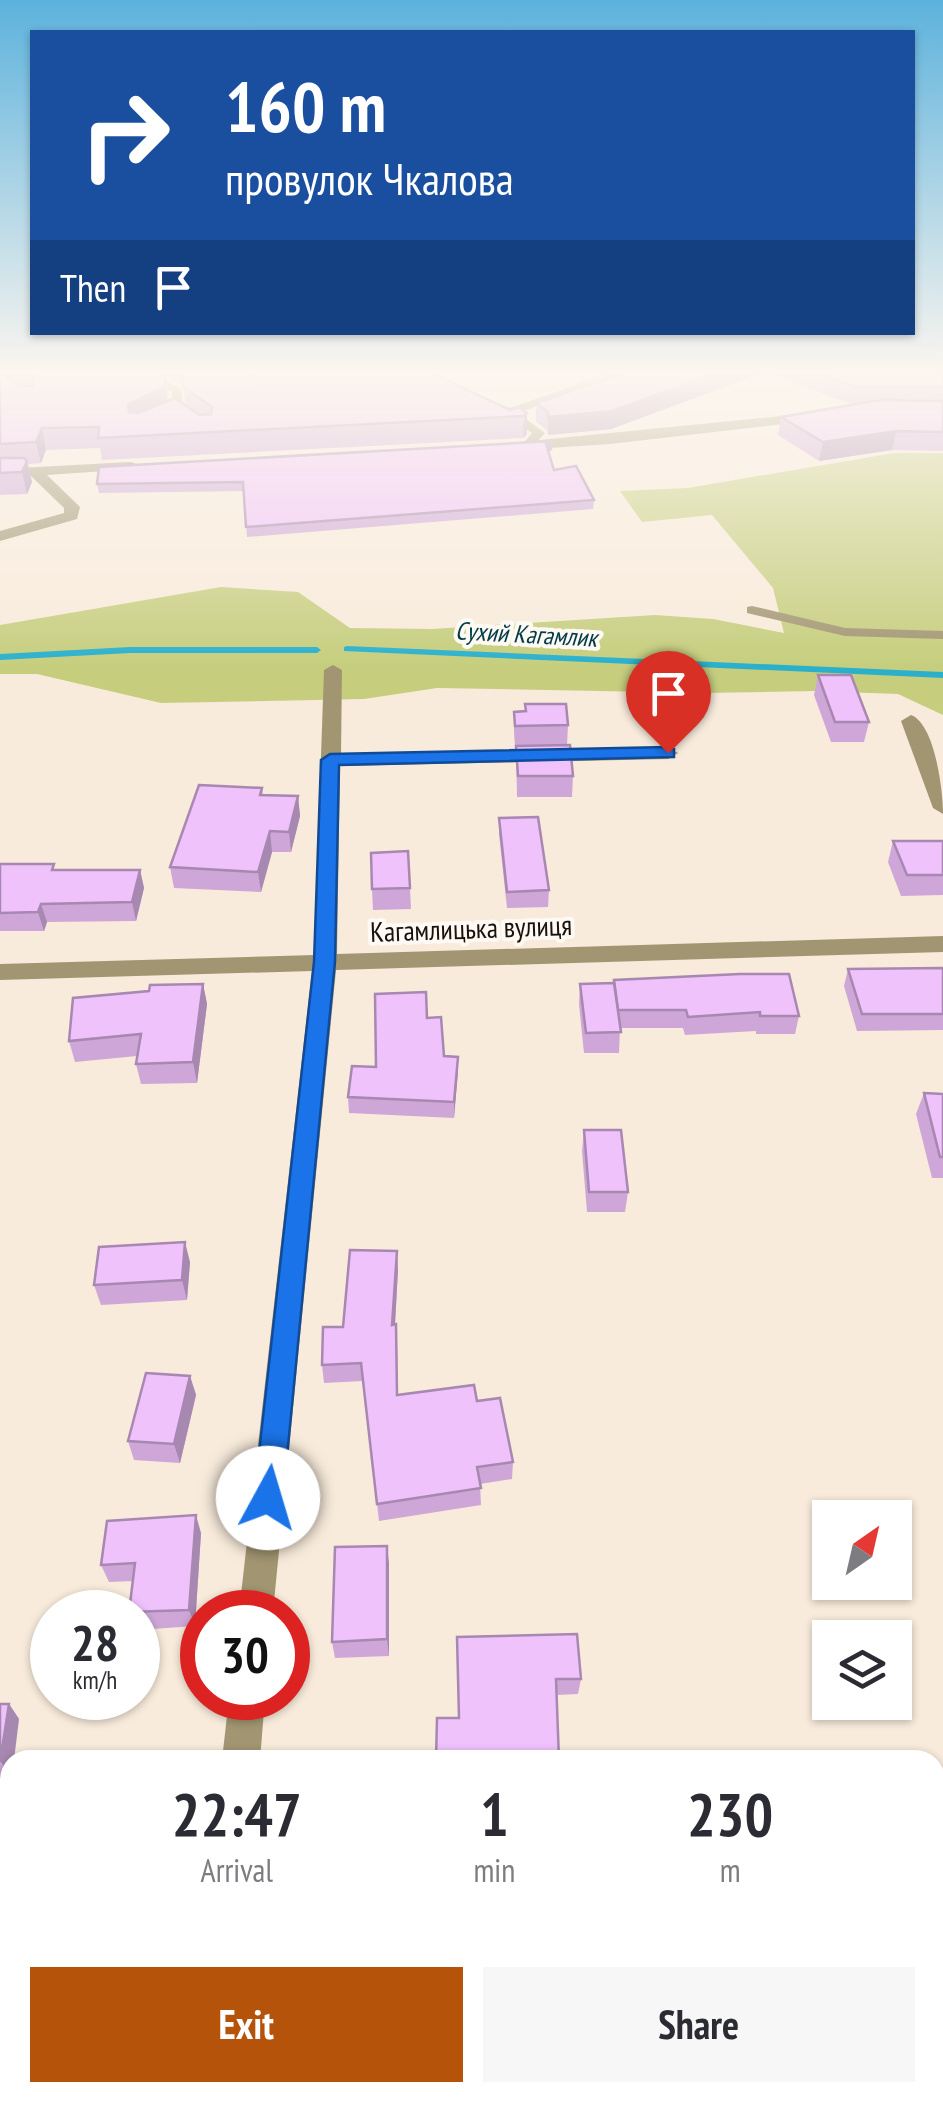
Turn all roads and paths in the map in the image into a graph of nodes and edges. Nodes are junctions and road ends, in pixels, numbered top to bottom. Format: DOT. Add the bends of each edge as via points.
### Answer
graph roads {
  1 [pos="53,470"];
  2 [pos="35,471"];
  3 [pos="0,473"];
  4 [pos="0,536"];
  5 [pos="752,610"];
  6 [pos="943,635"];
  7 [pos="333,670"];
  8 [pos="911,721"];
  9 [pos="668,753"];
  10 [pos="330,760"];
  11 [pos="943,808"];
  12 [pos="943,944"];
  13 [pos="325,962"];
  14 [pos="0,972"];
  15 [pos="258,1590"];
  16 [pos="246,1720"];
  17 [pos="242,1750"];
  1 -- 2 [label="street"];
  2 -- 3 [label="street"];
  2 -- 4 [label="street" via="72,508 70,516"];
  5 -- 6 [label="lane" via="844,632"];
  7 -- 10 [label="street"];
  8 -- 11 [label="street"];
  9 -- 10 [label="street"];
  10 -- 13 [label="street"];
  12 -- 13 [label="street, Кагамлицька вулиця"];
  13 -- 14 [label="street, Кагамлицька вулиця"];
  13 -- 15 [label="street"];
  16 -- 17 [label="street"];
}
